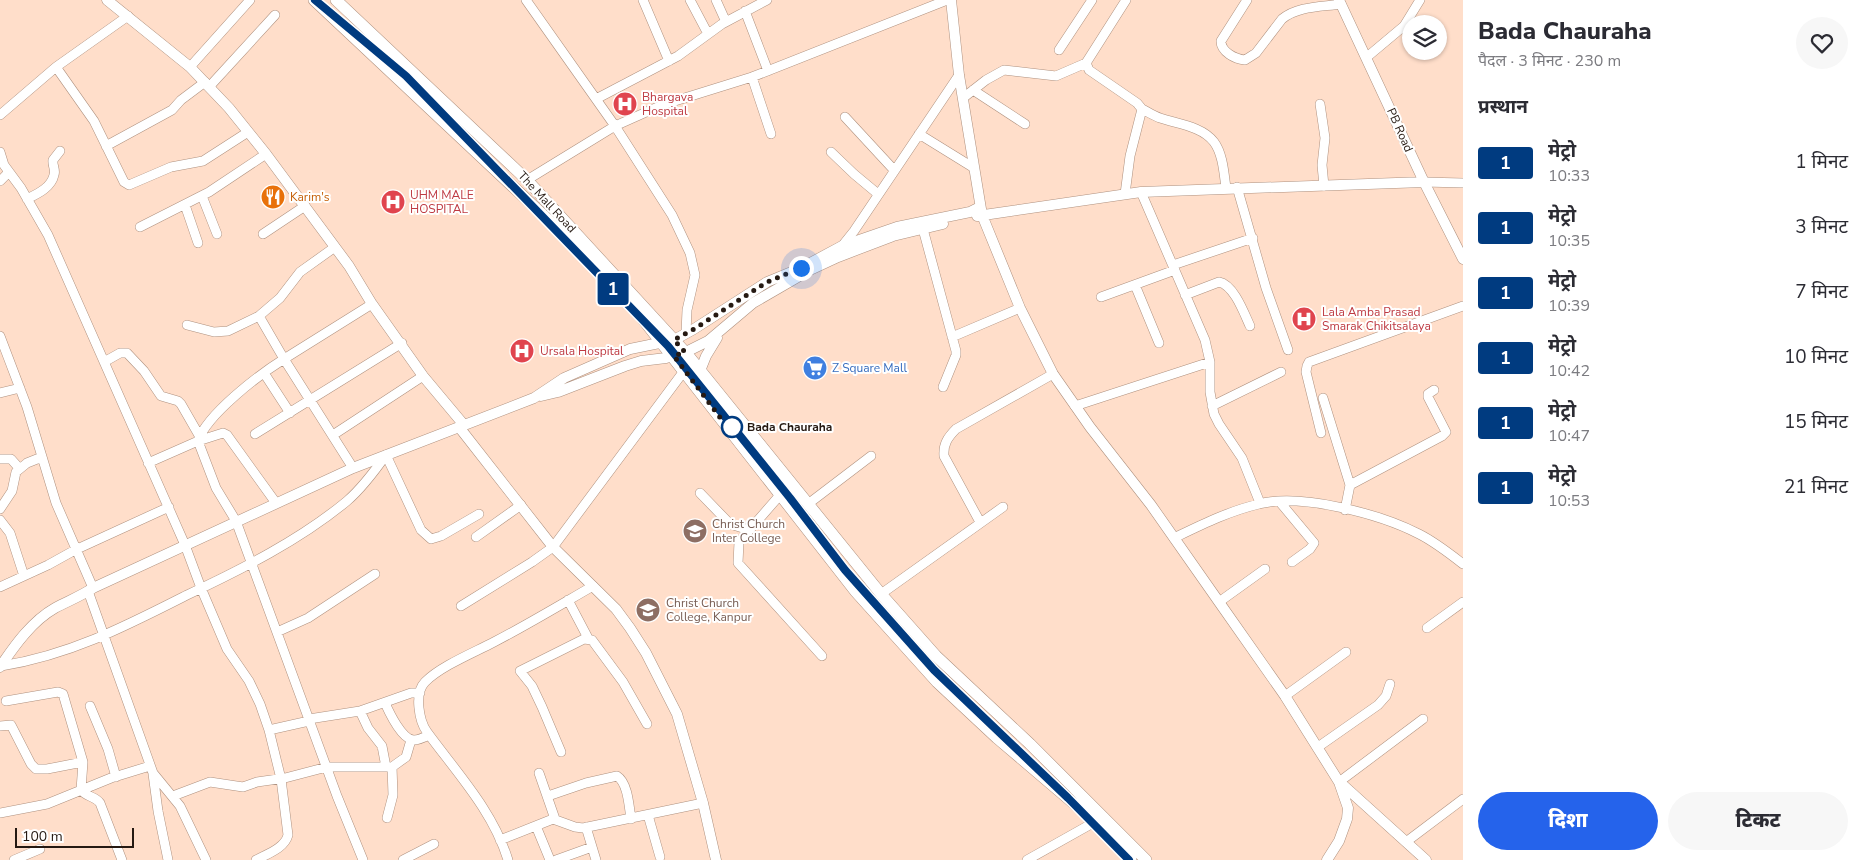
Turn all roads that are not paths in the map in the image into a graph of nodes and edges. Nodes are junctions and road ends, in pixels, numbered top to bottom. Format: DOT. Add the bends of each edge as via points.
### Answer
graph roads {
  1 [pos="107,0"];
  2 [pos="250,0"];
  3 [pos="314,0"];
  4 [pos="336,0"];
  5 [pos="643,0"];
  6 [pos="690,0"];
  7 [pos="716,0"];
  8 [pos="765,0"];
  9 [pos="949,0"];
  10 [pos="1092,0"];
  11 [pos="1126,0"];
  12 [pos="1247,0"];
  13 [pos="1420,0"];
  14 [pos="531,2"];
  15 [pos="1343,2"];
  16 [pos="745,11"];
  17 [pos="275,15"];
  18 [pos="128,16"];
  19 [pos="726,22"];
  20 [pos="708,34"];
  21 [pos="1060,50"];
  22 [pos="1367,58"];
  23 [pos="669,61"];
  24 [pos="1086,63"];
  25 [pos="56,66"];
  26 [pos="190,67"];
  27 [pos="768,71"];
  28 [pos="959,75"];
  29 [pos="752,77"];
  30 [pos="207,84"];
  31 [pos="973,90"];
  32 [pos="963,98"];
  33 [pos="596,99"];
  34 [pos="1320,104"];
  35 [pos="1142,109"];
  36 [pos="0,115"];
  37 [pos="845,117"];
  38 [pos="1025,124"];
  39 [pos="615,126"];
  40 [pos="248,132"];
  41 [pos="771,134"];
  42 [pos="919,134"];
  43 [pos="106,146"];
  44 [pos="60,151"];
  45 [pos="0,152"];
  46 [pos="832,152"];
  47 [pos="266,154"];
  48 [pos="974,168"];
  49 [pos="894,170"];
  50 [pos="9,172"];
  51 [pos="527,180"];
  52 [pos="0,181"];
  53 [pos="1424,182"];
  54 [pos="1463,183"];
  55 [pos="1324,186"];
  56 [pos="1237,187"];
  57 [pos="1226,188"];
  58 [pos="1142,192"];
  59 [pos="878,194"];
  60 [pos="1125,194"];
  61 [pos="202,196"];
  62 [pos="27,199"];
  63 [pos="184,204"];
  64 [pos="305,206"];
  65 [pos="981,211"];
  66 [pos="140,227"];
  67 [pos="923,229"];
  68 [pos="217,234"];
  69 [pos="263,234"];
  70 [pos="1253,238"];
  71 [pos="198,243"];
  72 [pos="334,246"];
  73 [pos="842,246"];
  74 [pos="1463,258"];
  75 [pos="1174,268"];
  76 [pos="1135,285"];
  77 [pos="1185,294"];
  78 [pos="1100,297"];
  79 [pos="372,304"];
  80 [pos="1463,306"];
  81 [pos="1020,308"];
  82 [pos="259,316"];
  83 [pos="187,325"];
  84 [pos="1250,326"];
  85 [pos="723,328"];
  86 [pos="686,333"];
  87 [pos="0,336"];
  88 [pos="952,337"];
  89 [pos="674,340"];
  90 [pos="662,341"];
  91 [pos="1159,342"];
  92 [pos="402,343"];
  93 [pos="2,346"];
  94 [pos="1288,350"];
  95 [pos="685,352"];
  96 [pos="674,356"];
  97 [pos="284,359"];
  98 [pos="104,362"];
  99 [pos="1210,362"];
  100 [pos="684,371"];
  101 [pos="700,371"];
  102 [pos="1281,372"];
  103 [pos="264,373"];
  104 [pos="1053,374"];
  105 [pos="423,376"];
  106 [pos="943,386"];
  107 [pos="20,388"];
  108 [pos="1434,390"];
  109 [pos="0,393"];
  110 [pos="534,398"];
  111 [pos="1323,398"];
  112 [pos="312,400"];
  113 [pos="1075,406"];
  114 [pos="1212,406"];
  115 [pos="290,414"];
  116 [pos="462,426"];
  117 [pos="1321,433"];
  118 [pos="255,434"];
  119 [pos="333,435"];
  120 [pos="199,439"];
  121 [pos="386,455"];
  122 [pos="871,456"];
  123 [pos="42,457"];
  124 [pos="0,460"];
  125 [pos="148,463"];
  126 [pos="19,468"];
  127 [pos="353,468"];
  128 [pos="1350,486"];
  129 [pos="700,493"];
  130 [pos="780,495"];
  131 [pos="1279,501"];
  132 [pos="276,503"];
  133 [pos="1260,503"];
  134 [pos="808,504"];
  135 [pos="521,505"];
  136 [pos="1003,507"];
  137 [pos="169,508"];
  138 [pos="0,509"];
  139 [pos="1345,510"];
  140 [pos="479,514"];
  141 [pos="0,520"];
  142 [pos="236,521"];
  143 [pos="980,522"];
  144 [pos="749,530"];
  145 [pos="476,537"];
  146 [pos="1174,538"];
  147 [pos="185,545"];
  148 [pos="553,546"];
  149 [pos="75,550"];
  150 [pos="1292,562"];
  151 [pos="252,563"];
  152 [pos="1463,564"];
  153 [pos="1265,569"];
  154 [pos="374,574"];
  155 [pos="24,576"];
  156 [pos="593,586"];
  157 [pos="0,587"];
  158 [pos="201,588"];
  159 [pos="91,589"];
  160 [pos="881,594"];
  161 [pos="568,600"];
  162 [pos="1219,602"];
  163 [pos="1463,602"];
  164 [pos="461,606"];
  165 [pos="1427,628"];
  166 [pos="277,632"];
  167 [pos="105,636"];
  168 [pos="588,638"];
  169 [pos="1346,652"];
  170 [pos="822,656"];
  171 [pos="936,656"];
  172 [pos="0,666"];
  173 [pos="923,668"];
  174 [pos="1390,684"];
  175 [pos="420,693"];
  176 [pos="1285,696"];
  177 [pos="6,702"];
  178 [pos="385,703"];
  179 [pos="90,706"];
  180 [pos="360,711"];
  181 [pos="1423,719"];
  182 [pos="309,720"];
  183 [pos="647,724"];
  184 [pos="0,726"];
  185 [pos="269,730"];
  186 [pos="430,735"];
  187 [pos="411,740"];
  188 [pos="1318,747"];
  189 [pos="561,752"];
  190 [pos="83,762"];
  191 [pos="327,767"];
  192 [pos="389,767"];
  193 [pos="151,770"];
  194 [pos="539,773"];
  195 [pos="116,777"];
  196 [pos="281,779"];
  197 [pos="1340,783"];
  198 [pos="81,790"];
  199 [pos="173,796"];
  200 [pos="548,796"];
  201 [pos="1463,799"];
  202 [pos="703,803"];
  203 [pos="0,813"];
  204 [pos="648,815"];
  205 [pos="387,818"];
  206 [pos="555,819"];
  207 [pos="631,819"];
  208 [pos="1100,819"];
  209 [pos="536,826"];
  210 [pos="586,828"];
  211 [pos="500,840"];
  212 [pos="1406,842"];
  213 [pos="434,844"];
  214 [pos="592,847"];
  215 [pos="40,849"];
  216 [pos="656,857"];
  217 [pos="18,859"];
  218 [pos="122,860"];
  219 [pos="168,860"];
  220 [pos="206,860"];
  221 [pos="256,860"];
  222 [pos="363,860"];
  223 [pos="403,860"];
  224 [pos="508,860"];
  225 [pos="550,860"];
  226 [pos="556,860"];
  227 [pos="596,860"];
  228 [pos="716,860"];
  229 [pos="1027,860"];
  230 [pos="1131,860"];
  231 [pos="1146,860"];
  232 [pos="1327,860"];
  233 [pos="1426,860"];
  1 -- 18 [label="street"];
  2 -- 26 [label="street"];
  3 -- 90 [label="main road, The Mall Road" via="557,228 635,308"];
  4 -- 51 [label="main road, The Mall Road"];
  5 -- 23 [label="street"];
  6 -- 20 [label="street"];
  7 -- 19 [label="street"];
  8 -- 16 [label="street"];
  9 -- 27 [label="street"];
  9 -- 28 [label="street"];
  10 -- 21 [label="street"];
  11 -- 24 [label="street"];
  12 -- 15 [label="street" via="1221,41 1225,51 1245,60 1287,15"];
  13 -- 22 [label="street" via="1404,26"];
  14 -- 33 [label="street"];
  15 -- 22 [label="street, PB Road"];
  16 -- 19 [label="street"];
  16 -- 27 [label="street"];
  17 -- 30 [label="street"];
  18 -- 25 [label="street"];
  18 -- 26 [label="street"];
  19 -- 20 [label="street"];
  20 -- 23 [label="street"];
  22 -- 53 [label="street, PB Road"];
  23 -- 33 [label="street"];
  24 -- 31 [label="street" via="1056,76 1004,70"];
  24 -- 35 [label="street" via="1089,70"];
  25 -- 36 [label="street"];
  25 -- 43 [label="street" via="94,121"];
  26 -- 30 [label="street"];
  27 -- 29 [label="street"];
  28 -- 32 [label="street"];
  28 -- 42 [label="street"];
  29 -- 39 [label="street" via="662,105"];
  29 -- 41 [label="street"];
  30 -- 40 [label="street"];
  30 -- 43 [label="street" via="180,100 172,110"];
  31 -- 32 [label="street"];
  31 -- 38 [label="street"];
  32 -- 48 [label="street"];
  33 -- 39 [label="street"];
  34 -- 55 [label="street" via="1325,138"];
  35 -- 57 [label="street" via="1159,118 1190,126 1215,142"];
  35 -- 60 [label="street" via="1130,156"];
  37 -- 49 [label="street"];
  39 -- 51 [label="street"];
  39 -- 86 [label="street" via="672,215 690,253 695,275 687,310"];
  40 -- 43 [label="street" via="203,162 171,167 129,185 124,182"];
  40 -- 47 [label="street"];
  42 -- 48 [label="street"];
  42 -- 49 [label="street"];
  44 -- 62 [label="street" via="53,160 51,180 43,190"];
  45 -- 50 [label="street"];
  46 -- 59 [label="street"];
  47 -- 61 [label="street"];
  47 -- 64 [label="street"];
  48 -- 65 [label="street"];
  49 -- 59 [label="street"];
  50 -- 52 [label="street"];
  50 -- 62 [label="street"];
  51 -- 89 [label="main road, The Mall Road"];
  53 -- 54 [label="street"];
  53 -- 55 [label="street"];
  53 -- 74 [label="street, PB Road"];
  55 -- 56 [label="street"];
  56 -- 57 [label="street"];
  56 -- 70 [label="street"];
  57 -- 58 [label="street"];
  58 -- 60 [label="street"];
  58 -- 75 [label="street"];
  59 -- 73 [label="street"];
  60 -- 65 [label="street"];
  61 -- 63 [label="street"];
  61 -- 68 [label="street"];
  62 -- 98 [label="street" via="48,235"];
  63 -- 66 [label="street"];
  63 -- 71 [label="street"];
  64 -- 69 [label="street"];
  64 -- 72 [label="street"];
  65 -- 67 [label="street"];
  65 -- 73 [label="street" via="897,226"];
  65 -- 81 [label="street"];
  67 -- 85 [label="street" via="893,236 810,270 753,303"];
  67 -- 88 [label="street"];
  70 -- 75 [label="street"];
  70 -- 94 [label="street" via="1266,288"];
  72 -- 79 [label="street"];
  72 -- 82 [label="street" via="300,272 280,298"];
  73 -- 86 [label="street" via="767,282"];
  75 -- 76 [label="street"];
  75 -- 77 [label="street"];
  76 -- 78 [label="street"];
  76 -- 91 [label="street"];
  77 -- 84 [label="street" via="1224,283 1231,289"];
  77 -- 99 [label="street" via="1206,340"];
  79 -- 92 [label="street"];
  79 -- 97 [label="street"];
  80 -- 117 [label="street" via="1309,362 1306,372"];
  81 -- 88 [label="street"];
  81 -- 104 [label="street"];
  82 -- 83 [label="street" via="228,331 214,332"];
  82 -- 97 [label="street"];
  85 -- 95 [label="street" via="708,341"];
  85 -- 101 [label="street"];
  86 -- 89 [label="street"];
  87 -- 93 [label="street"];
  88 -- 106 [label="street" via="956,355"];
  89 -- 90 [label="street"];
  89 -- 95 [label="main road, The Mall Road"];
  90 -- 96 [label="main road, The Mall Road"];
  90 -- 110 [label="street" via="630,349 564,378"];
  92 -- 105 [label="street"];
  92 -- 112 [label="street"];
  93 -- 107 [label="street"];
  95 -- 96 [label="street"];
  95 -- 101 [label="main road, The Mall Road"];
  96 -- 100 [label="main road, The Mall Road"];
  96 -- 110 [label="street" via="641,361"];
  97 -- 103 [label="street"];
  97 -- 112 [label="street"];
  98 -- 120 [label="street" via="120,353 127,353 162,396 181,404"];
  98 -- 125 [label="street"];
  99 -- 113 [label="street"];
  99 -- 114 [label="street"];
  100 -- 130 [label="main road, The Mall Road"];
  100 -- 148 [label="street"];
  101 -- 134 [label="main road, The Mall Road"];
  102 -- 114 [label="street"];
  103 -- 115 [label="street"];
  103 -- 120 [label="street" via="220,410"];
  104 -- 113 [label="street"];
  104 -- 143 [label="street" via="956,429 943,448 944,456"];
  105 -- 116 [label="street"];
  105 -- 119 [label="street"];
  107 -- 109 [label="street"];
  107 -- 123 [label="street"];
  108 -- 128 [label="street" via="1428,397 1446,432"];
  110 -- 116 [label="street"];
  111 -- 128 [label="street"];
  112 -- 115 [label="street"];
  112 -- 119 [label="street"];
  113 -- 146 [label="street"];
  114 -- 133 [label="street" via="1219,424 1242,458"];
  115 -- 118 [label="street"];
  116 -- 121 [label="street"];
  116 -- 135 [label="street"];
  119 -- 127 [label="street"];
  120 -- 125 [label="street"];
  120 -- 132 [label="street" via="223,433 227,435"];
  120 -- 142 [label="street" via="216,488"];
  121 -- 127 [label="street"];
  121 -- 140 [label="street" via="421,530 431,539"];
  121 -- 151 [label="street" via="348,500 304,532"];
  122 -- 134 [label="street"];
  123 -- 126 [label="street"];
  123 -- 149 [label="street"];
  124 -- 126 [label="street" via="11,459"];
  125 -- 137 [label="street"];
  126 -- 138 [label="street" via="12,490"];
  127 -- 132 [label="street"];
  128 -- 139 [label="street"];
  129 -- 144 [label="street" via="730,524"];
  130 -- 144 [label="street"];
  130 -- 173 [label="main road, The Mall Road" via="856,592"];
  131 -- 133 [label="street"];
  131 -- 139 [label="street" via="1315,503"];
  131 -- 150 [label="street" via="1314,543"];
  132 -- 142 [label="street"];
  133 -- 146 [label="street"];
  134 -- 160 [label="main road, The Mall Road"];
  135 -- 145 [label="street"];
  135 -- 148 [label="street"];
  136 -- 143 [label="street"];
  137 -- 147 [label="street"];
  137 -- 149 [label="street"];
  139 -- 152 [label="street" via="1418,533"];
  141 -- 155 [label="street" via="10,533"];
  142 -- 147 [label="street"];
  142 -- 151 [label="street"];
  143 -- 160 [label="street"];
  144 -- 170 [label="street" via="740,542 738,563"];
  146 -- 162 [label="street"];
  147 -- 158 [label="street"];
  147 -- 159 [label="street"];
  148 -- 156 [label="street"];
  148 -- 164 [label="street"];
  149 -- 155 [label="street"];
  149 -- 159 [label="street"];
  151 -- 158 [label="street"];
  151 -- 166 [label="street"];
  153 -- 162 [label="street"];
  154 -- 166 [label="street" via="308,618"];
  155 -- 157 [label="street"];
  156 -- 161 [label="street"];
  156 -- 202 [label="street" via="630,628 673,705"];
  158 -- 167 [label="street"];
  158 -- 185 [label="street" via="227,649 249,681"];
  159 -- 167 [label="street"];
  159 -- 172 [label="street" via="54,608 34,624"];
  160 -- 171 [label="main road, The Mall Road"];
  161 -- 168 [label="street"];
  161 -- 175 [label="street" via="444,669 424,682"];
  162 -- 176 [label="street"];
  163 -- 165 [label="street"];
  166 -- 182 [label="street"];
  167 -- 172 [label="street" via="34,660"];
  167 -- 193 [label="street"];
  168 -- 183 [label="street" via="624,682"];
  168 -- 189 [label="street" via="520,671 532,686"];
  169 -- 176 [label="street"];
  171 -- 173 [label="street"];
  171 -- 208 [label="main road, The Mall Road"];
  173 -- 208 [label="main road, The Mall Road" via="997,738"];
  174 -- 188 [label="street" via="1378,705"];
  175 -- 178 [label="street"];
  175 -- 186 [label="street" via="422,723"];
  176 -- 188 [label="street"];
  177 -- 190 [label="street" via="61,693"];
  178 -- 180 [label="street"];
  178 -- 187 [label="street" via="392,719"];
  179 -- 195 [label="street"];
  180 -- 182 [label="street"];
  180 -- 192 [label="street" via="382,746"];
  181 -- 197 [label="street"];
  182 -- 185 [label="street"];
  182 -- 191 [label="street"];
  184 -- 190 [label="street" via="13,728 36,769"];
  185 -- 196 [label="street"];
  186 -- 187 [label="street"];
  186 -- 211 [label="street" via="485,808"];
  187 -- 192 [label="street" via="406,757"];
  188 -- 197 [label="street"];
  190 -- 198 [label="street"];
  191 -- 192 [label="street"];
  191 -- 196 [label="street"];
  191 -- 222 [label="street"];
  192 -- 205 [label="street" via="393,794"];
  193 -- 195 [label="street"];
  193 -- 199 [label="street"];
  193 -- 219 [label="street"];
  194 -- 200 [label="street"];
  195 -- 198 [label="street"];
  196 -- 199 [label="street" via="242,787 210,782"];
  196 -- 221 [label="street" via="288,838"];
  197 -- 212 [label="street"];
  197 -- 232 [label="street" via="1348,808 1347,819"];
  198 -- 203 [label="street" via="47,804"];
  198 -- 218 [label="street" via="100,803"];
  199 -- 220 [label="street"];
  200 -- 206 [label="street"];
  200 -- 207 [label="street" via="617,776 624,785"];
  201 -- 212 [label="street"];
  202 -- 204 [label="street"];
  202 -- 228 [label="street"];
  204 -- 207 [label="street"];
  204 -- 216 [label="street"];
  206 -- 209 [label="street"];
  206 -- 210 [label="street" via="575,828"];
  207 -- 210 [label="street"];
  208 -- 229 [label="street"];
  208 -- 230 [label="main road, The Mall Road"];
  208 -- 231 [label="main road, The Mall Road"];
  209 -- 211 [label="street"];
  209 -- 225 [label="street"];
  210 -- 214 [label="street"];
  211 -- 224 [label="street"];
  212 -- 233 [label="street"];
  213 -- 223 [label="street"];
  214 -- 226 [label="street"];
  214 -- 227 [label="street"];
  215 -- 217 [label="street"];
}
